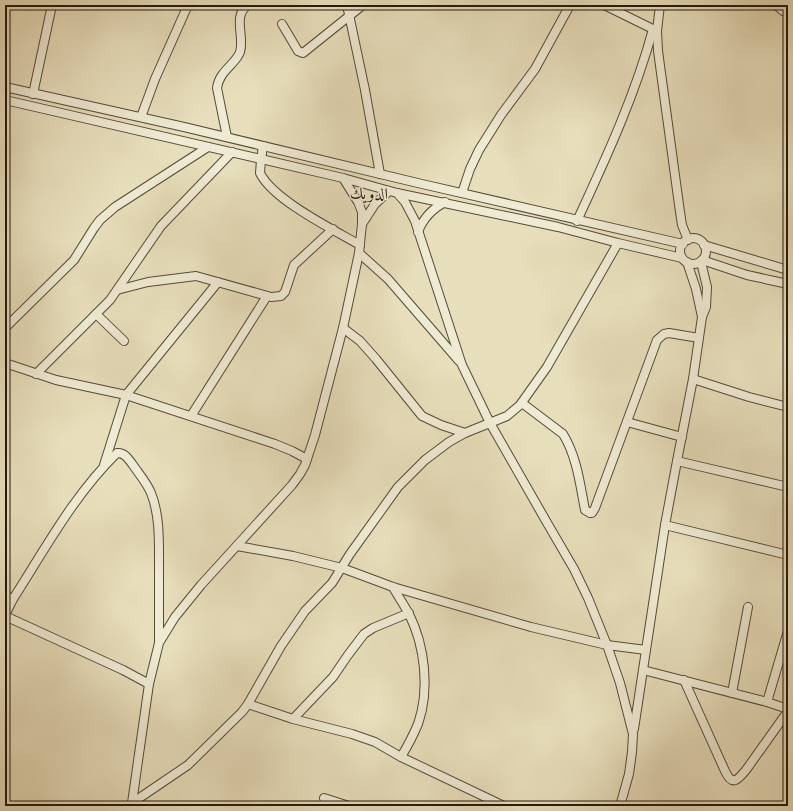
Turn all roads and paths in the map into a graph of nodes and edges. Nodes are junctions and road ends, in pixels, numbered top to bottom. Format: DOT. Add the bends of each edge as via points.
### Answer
graph roads {
  1 [pos="52,5"];
  2 [pos="188,5"];
  3 [pos="248,5"];
  4 [pos="347,5"];
  5 [pos="363,5"];
  6 [pos="570,5"];
  7 [pos="604,5"];
  8 [pos="660,5"];
  9 [pos="776,5"];
  10 [pos="788,11"];
  11 [pos="349,17"];
  12 [pos="282,24"];
  13 [pos="655,30"];
  14 [pos="5,87"];
  15 [pos="33,94"];
  16 [pos="5,100"];
  17 [pos="141,117"];
  18 [pos="227,137"];
  19 [pos="263,146"];
  20 [pos="208,147"];
  21 [pos="232,152"];
  22 [pos="261,160"];
  23 [pos="380,174"];
  24 [pos="343,178"];
  25 [pos="393,192"];
  26 [pos="462,193"];
  27 [pos="480,198"];
  28 [pos="445,202"];
  29 [pos="476,209"];
  30 [pos="577,221"];
  31 [pos="362,224"];
  32 [pos="333,229"];
  33 [pos="418,232"];
  34 [pos="685,242"];
  35 [pos="618,243"];
  36 [pos="704,245"];
  37 [pos="360,249"];
  38 [pos="685,260"];
  39 [pos="702,261"];
  40 [pos="788,270"];
  41 [pos="218,282"];
  42 [pos="788,284"];
  43 [pos="118,290"];
  44 [pos="267,296"];
  45 [pos="96,314"];
  46 [pos="702,317"];
  47 [pos="5,328"];
  48 [pos="343,328"];
  49 [pos="699,338"];
  50 [pos="124,341"];
  51 [pos="5,363"];
  52 [pos="462,365"];
  53 [pos="36,374"];
  54 [pos="693,379"];
  55 [pos="126,395"];
  56 [pos="522,403"];
  57 [pos="788,407"];
  58 [pos="191,416"];
  59 [pos="627,422"];
  60 [pos="490,423"];
  61 [pos="465,433"];
  62 [pos="682,437"];
  63 [pos="307,459"];
  64 [pos="677,461"];
  65 [pos="104,467"];
  66 [pos="788,487"];
  67 [pos="665,525"];
  68 [pos="237,546"];
  69 [pos="788,555"];
  70 [pos="342,568"];
  71 [pos="393,587"];
  72 [pos="9,598"];
  73 [pos="748,607"];
  74 [pos="409,613"];
  75 [pos="5,615"];
  76 [pos="788,631"];
  77 [pos="158,643"];
  78 [pos="607,645"];
  79 [pos="646,650"];
  80 [pos="643,670"];
  81 [pos="684,680"];
  82 [pos="149,684"];
  83 [pos="732,693"];
  84 [pos="767,702"];
  85 [pos="248,704"];
  86 [pos="788,710"];
  87 [pos="293,719"];
  88 [pos="633,734"];
  89 [pos="401,757"];
  90 [pos="324,798"];
  91 [pos="132,804"];
  92 [pos="349,806"];
  93 [pos="504,806"];
  94 [pos="620,806"];
  1 -- 15 [label="street"];
  2 -- 17 [label="street"];
  3 -- 18 [label="street" via="240,16 240,52 217,84"];
  4 -- 11 [label="street"];
  5 -- 11 [label="street"];
  6 -- 26 [label="street" via="535,69 478,150"];
  7 -- 13 [label="street"];
  8 -- 13 [label="street"];
  9 -- 10 [label="street" via="783,11"];
  11 -- 12 [label="street" via="304,53 298,51"];
  11 -- 23 [label="street"];
  13 -- 30 [label="street" via="631,100"];
  13 -- 34 [label="street"];
  14 -- 15 [label="street"];
  15 -- 17 [label="street"];
  16 -- 20 [label="street"];
  17 -- 18 [label="street"];
  18 -- 19 [label="street"];
  19 -- 22 [label="street"];
  19 -- 23 [label="street"];
  20 -- 21 [label="street"];
  20 -- 47 [label="street" via="105,215 88,235 74,260"];
  21 -- 22 [label="street"];
  21 -- 43 [label="street" via="161,226"];
  22 -- 24 [label="street"];
  22 -- 32 [label="street" via="261,176 275,190 307,214"];
  23 -- 26 [label="street"];
  24 -- 25 [label="street"];
  24 -- 31 [label="street" via="358,202 362,212"];
  25 -- 28 [label="street"];
  25 -- 31 [label="street" via="375,204"];
  25 -- 33 [label="street" via="410,211"];
  26 -- 27 [label="street"];
  27 -- 29 [label="street"];
  27 -- 30 [label="street"];
  28 -- 29 [label="street"];
  28 -- 33 [label="street" via="431,211"];
  29 -- 35 [label="street"];
  30 -- 34 [label="street"];
  31 -- 37 [label="street"];
  32 -- 37 [label="street"];
  32 -- 44 [label="street" via="294,265 282,295"];
  33 -- 52 [label="street"];
  34 -- 36 [label="street" via="697,239"];
  34 -- 38 [label="street" via="681,249"];
  35 -- 38 [label="street"];
  35 -- 56 [label="street" via="547,367"];
  36 -- 39 [label="street" via="706,253"];
  36 -- 40 [label="street"];
  37 -- 48 [label="street"];
  37 -- 52 [label="street"];
  38 -- 39 [label="street" via="696,264"];
  38 -- 46 [label="street" via="695,284"];
  39 -- 42 [label="street"];
  39 -- 46 [label="street" via="707,287 706,307"];
  41 -- 43 [label="street" via="191,276 148,282"];
  41 -- 44 [label="street"];
  41 -- 55 [label="street"];
  43 -- 45 [label="street"];
  44 -- 58 [label="street"];
  45 -- 50 [label="street"];
  45 -- 53 [label="street"];
  46 -- 49 [label="street"];
  48 -- 61 [label="street" via="376,359 422,416"];
  48 -- 63 [label="street"];
  49 -- 54 [label="street"];
  49 -- 59 [label="street" via="669,333 657,340"];
  51 -- 53 [label="street"];
  52 -- 60 [label="street"];
  53 -- 55 [label="street"];
  54 -- 57 [label="street"];
  54 -- 62 [label="street"];
  55 -- 58 [label="street"];
  55 -- 65 [label="street"];
  56 -- 59 [label="street" via="563,434 567,440 578,472 585,510 590,513 595,508"];
  56 -- 60 [label="street" via="507,416"];
  58 -- 63 [label="street" via="275,444"];
  59 -- 62 [label="street"];
  60 -- 61 [label="street"];
  60 -- 78 [label="street" via="574,569"];
  61 -- 70 [label="street" via="425,460 403,481 373,520"];
  62 -- 64 [label="street"];
  63 -- 68 [label="street" via="292,485"];
  64 -- 66 [label="street"];
  64 -- 67 [label="street"];
  65 -- 72 [label="street" via="82,492"];
  65 -- 77 [label="street" via="117,453 123,454 139,473 152,495 159,542"];
  67 -- 69 [label="street"];
  67 -- 79 [label="street"];
  68 -- 70 [label="street"];
  68 -- 77 [label="street" via="175,617"];
  70 -- 71 [label="street"];
  70 -- 85 [label="street" via="288,635"];
  71 -- 74 [label="street"];
  71 -- 78 [label="street" via="531,627"];
  72 -- 75 [label="street"];
  73 -- 83 [label="street"];
  74 -- 87 [label="street" via="364,634 334,677"];
  74 -- 89 [label="street" via="420,647 424,692 418,724"];
  75 -- 82 [label="street"];
  76 -- 84 [label="street"];
  77 -- 82 [label="street"];
  78 -- 79 [label="street"];
  78 -- 88 [label="street"];
  79 -- 80 [label="street"];
  80 -- 81 [label="street"];
  80 -- 88 [label="street"];
  81 -- 83 [label="street"];
  81 -- 86 [label="street" via="719,759 732,781 741,777"];
  82 -- 91 [label="street"];
  83 -- 84 [label="street"];
  84 -- 86 [label="street"];
  85 -- 87 [label="street"];
  85 -- 91 [label="street" via="188,765"];
  87 -- 89 [label="street" via="358,736 375,742"];
  88 -- 94 [label="street" via="629,774"];
  89 -- 93 [label="street"];
  90 -- 92 [label="street"];
}
